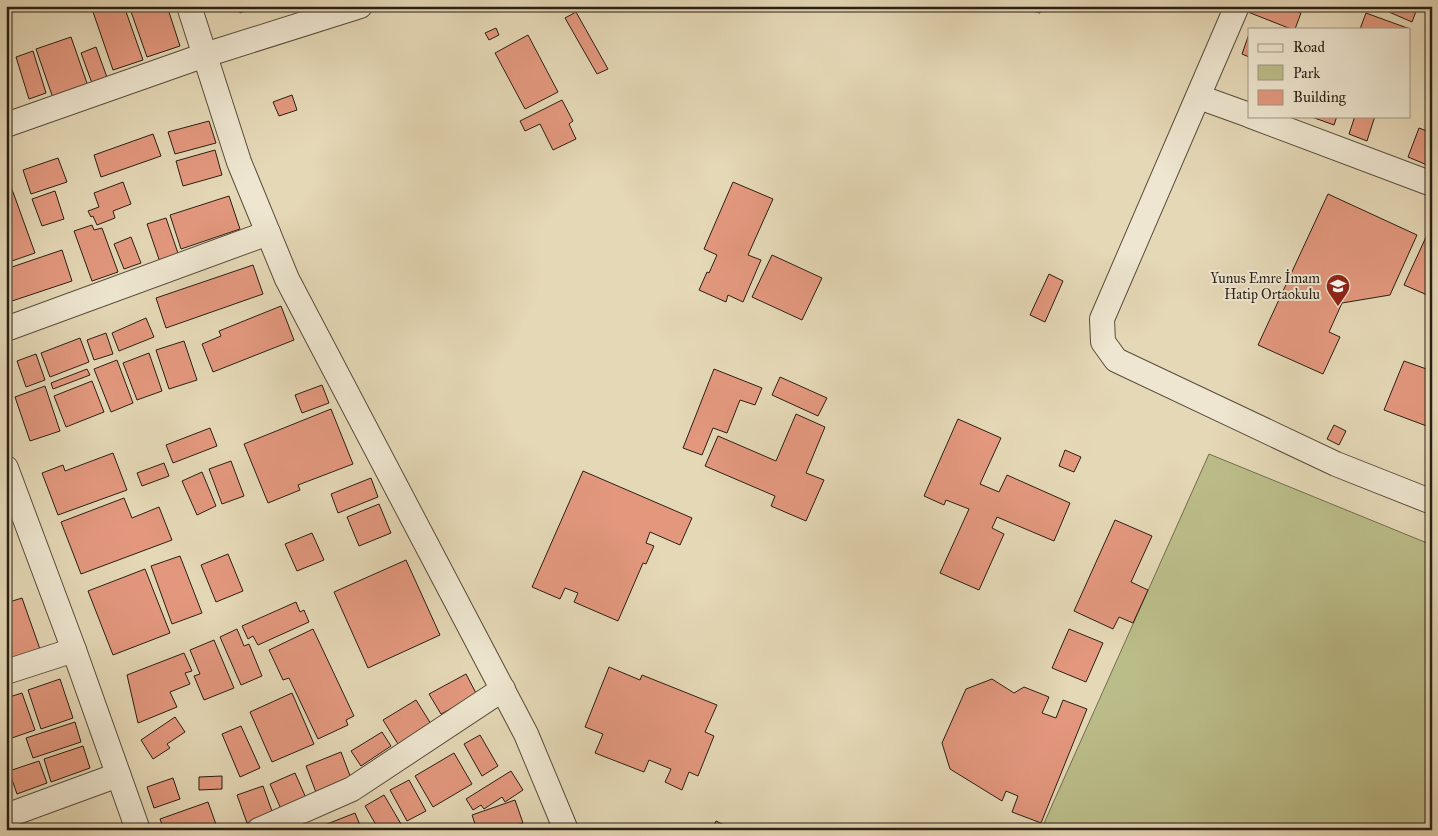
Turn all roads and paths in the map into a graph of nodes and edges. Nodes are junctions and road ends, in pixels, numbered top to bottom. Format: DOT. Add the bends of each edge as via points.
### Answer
graph roads {
  1 [pos="189,6"];
  2 [pos="360,6"];
  3 [pos="1237,6"];
  4 [pos="205,55"];
  5 [pos="1199,96"];
  6 [pos="1248,115"];
  7 [pos="1255,118"];
  8 [pos="6,125"];
  9 [pos="1432,184"];
  10 [pos="268,233"];
  11 [pos="6,330"];
  12 [pos="6,468"];
  13 [pos="1432,502"];
  14 [pos="74,650"];
  15 [pos="6,672"];
  16 [pos="503,689"];
  17 [pos="118,775"];
  18 [pos="6,816"];
  19 [pos="138,830"];
  20 [pos="260,830"];
  21 [pos="566,830"];
  1 -- 4 [label="street"];
  2 -- 4 [label="street"];
  3 -- 5 [label="street"];
  4 -- 8 [label="street"];
  4 -- 10 [label="street" via="239,162"];
  5 -- 6 [label="street"];
  5 -- 13 [label="street" via="1102,319 1102,342 1116,360 1336,464"];
  7 -- 9 [label="street"];
  10 -- 11 [label="street"];
  10 -- 16 [label="street" via="287,279"];
  12 -- 14 [label="street"];
  14 -- 15 [label="street"];
  14 -- 17 [label="street"];
  16 -- 20 [label="street" via="352,789"];
  16 -- 21 [label="street" via="526,734"];
  17 -- 18 [label="street"];
  17 -- 19 [label="street"];
}
